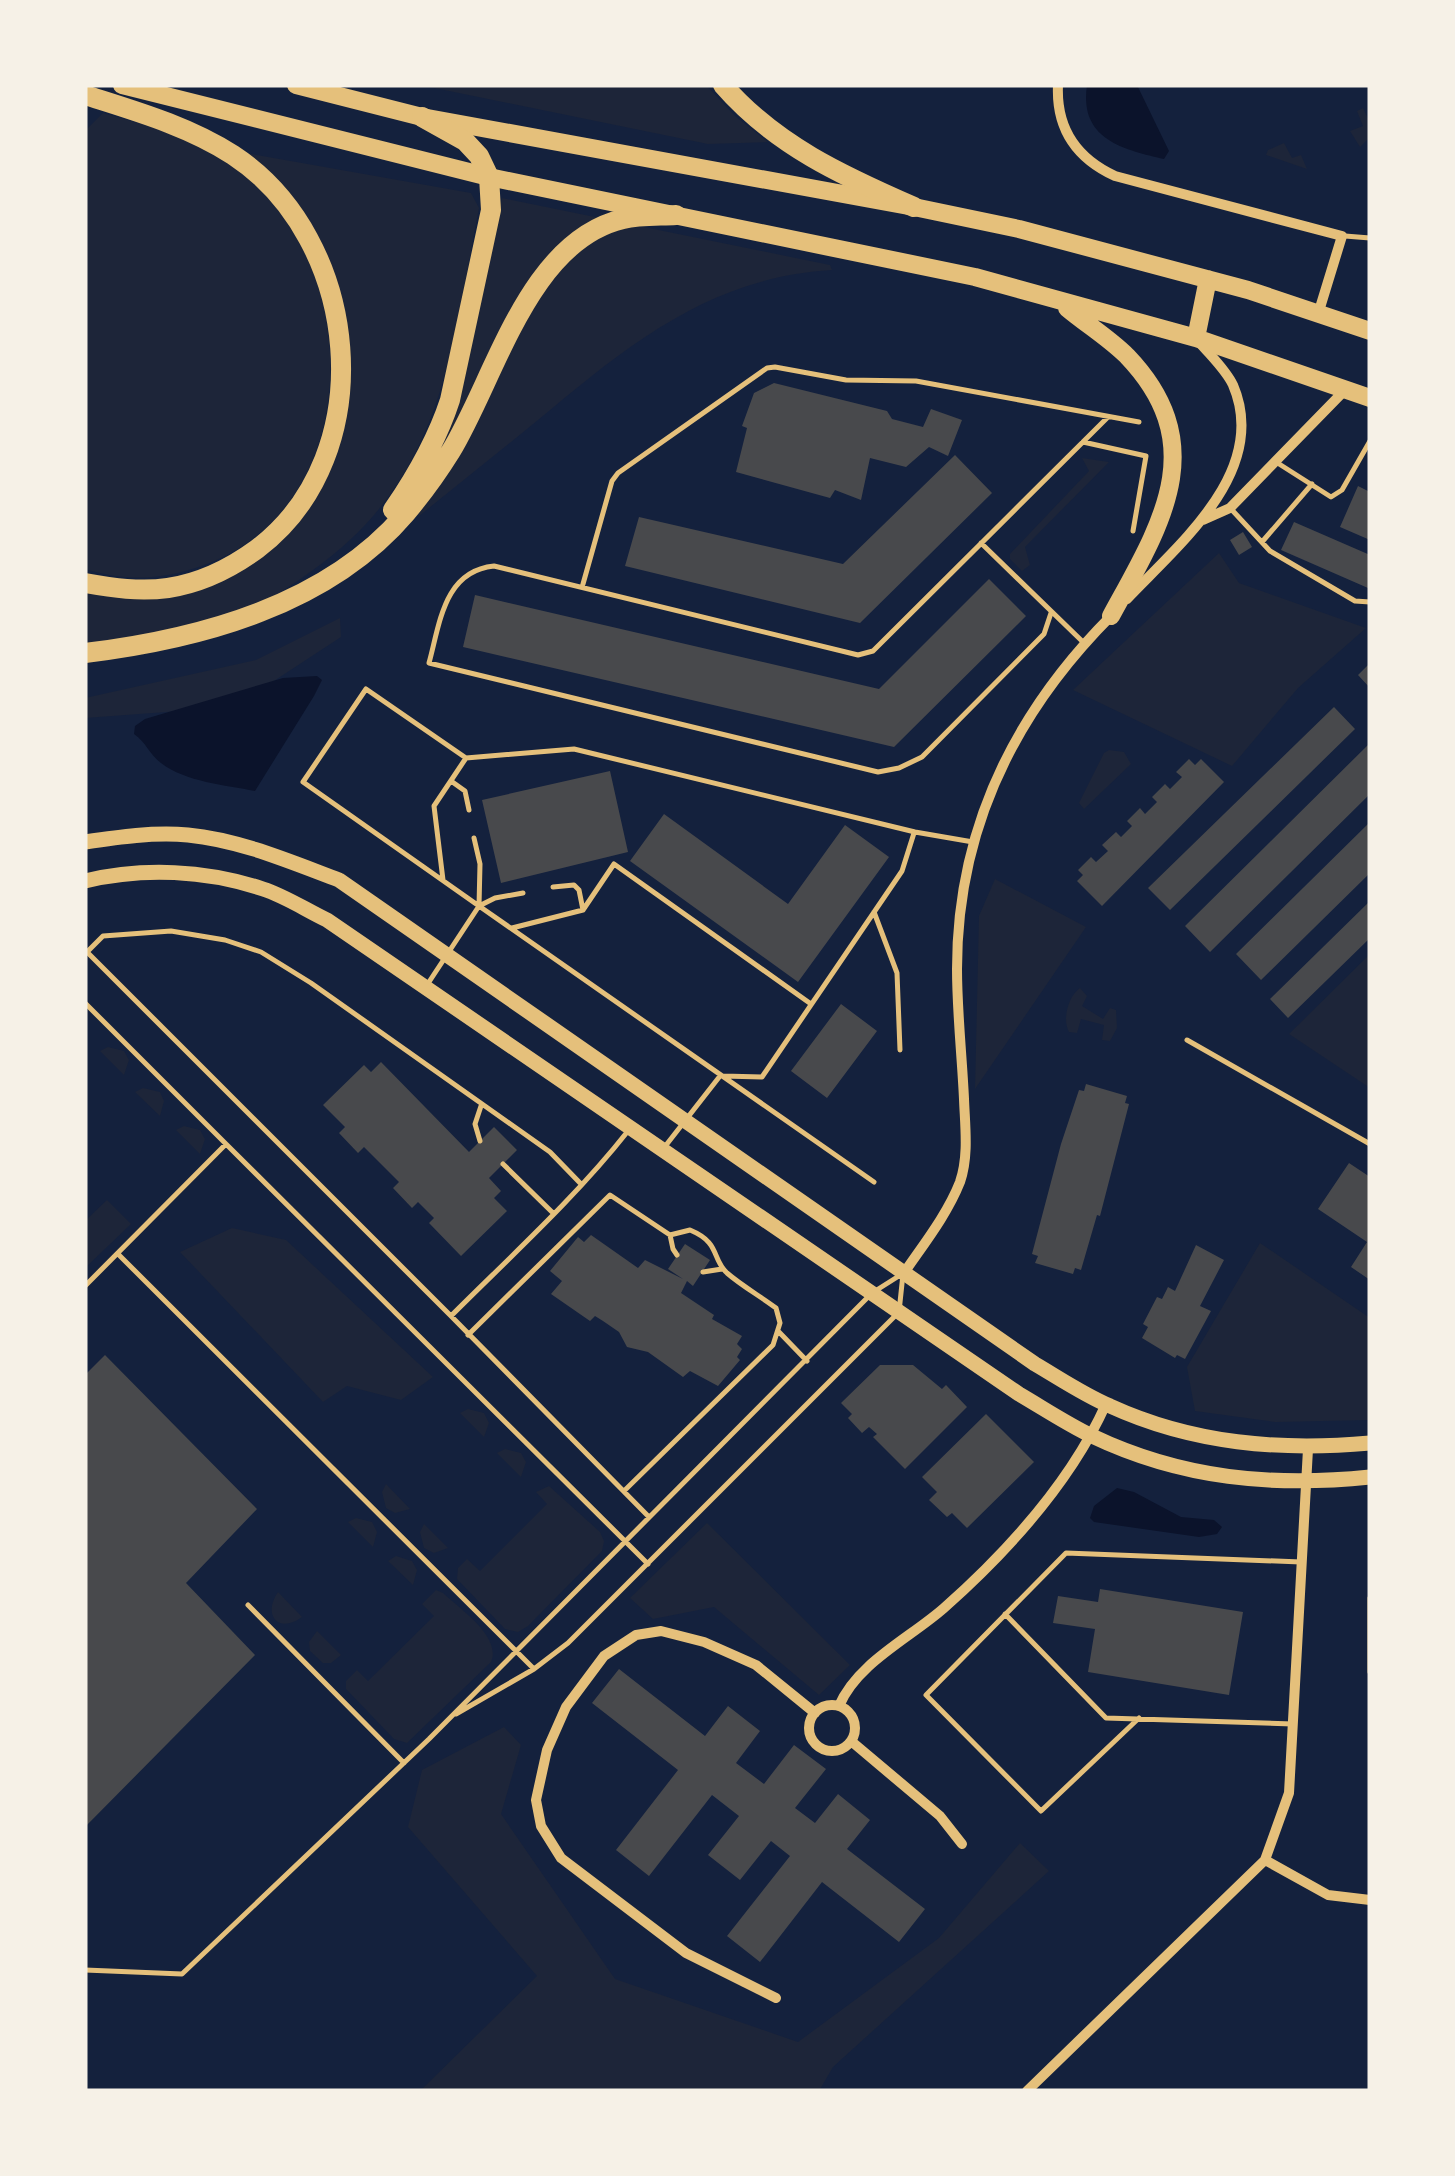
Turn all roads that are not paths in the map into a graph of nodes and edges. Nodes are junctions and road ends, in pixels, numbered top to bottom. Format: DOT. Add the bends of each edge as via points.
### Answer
graph roads {
  1 [pos="96,85"];
  2 [pos="122,85"];
  3 [pos="296,85"];
  4 [pos="723,85"];
  5 [pos="1058,85"];
  6 [pos="85,96"];
  7 [pos="422,118"];
  8 [pos="488,176"];
  9 [pos="914,207"];
  10 [pos="676,215"];
  11 [pos="1342,236"];
  12 [pos="1370,238"];
  13 [pos="1208,279"];
  14 [pos="1059,301"];
  15 [pos="1319,311"];
  16 [pos="1370,331"];
  17 [pos="1196,338"];
  18 [pos="1345,390"];
  19 [pos="1370,398"];
  20 [pos="1107,418"];
  21 [pos="1139,422"];
  22 [pos="1370,440"];
  23 [pos="1083,442"];
  24 [pos="1276,462"];
  25 [pos="1312,484"];
  26 [pos="1230,508"];
  27 [pos="1202,521"];
  28 [pos="1133,530"];
  29 [pos="1262,542"];
  30 [pos="981,543"];
  31 [pos="344,569"];
  32 [pos="85,583"];
  33 [pos="582,585"];
  34 [pos="1370,602"];
  35 [pos="1051,612"];
  36 [pos="1111,616"];
  37 [pos="1084,643"];
  38 [pos="85,653"];
  39 [pos="466,758"];
  40 [pos="451,781"];
  41 [pos="468,810"];
  42 [pos="915,832"];
  43 [pos="474,838"];
  44 [pos="85,842"];
  45 [pos="973,842"];
  46 [pos="443,880"];
  47 [pos="85,881"];
  48 [pos="553,887"];
  49 [pos="522,893"];
  50 [pos="479,906"];
  51 [pos="583,910"];
  52 [pos="874,912"];
  53 [pos="512,928"];
  54 [pos="446,954"];
  55 [pos="426,987"];
  56 [pos="85,1002"];
  57 [pos="811,1004"];
  58 [pos="1187,1040"];
  59 [pos="900,1050"];
  60 [pos="720,1076"];
  61 [pos="482,1106"];
  62 [pos="686,1120"];
  63 [pos="630,1128"];
  64 [pos="480,1141"];
  65 [pos="226,1144"];
  66 [pos="1370,1144"];
  67 [pos="662,1150"];
  68 [pos="503,1164"];
  69 [pos="874,1182"];
  70 [pos="581,1184"];
  71 [pos="553,1213"];
  72 [pos="670,1235"];
  73 [pos="118,1254"];
  74 [pos="677,1256"];
  75 [pos="722,1269"];
  76 [pos="702,1272"];
  77 [pos="904,1273"];
  78 [pos="85,1286"];
  79 [pos="872,1292"];
  80 [pos="899,1312"];
  81 [pos="451,1316"];
  82 [pos="779,1332"];
  83 [pos="468,1335"];
  84 [pos="807,1362"];
  85 [pos="1106,1404"];
  86 [pos="1092,1436"];
  87 [pos="1370,1444"];
  88 [pos="1308,1449"];
  89 [pos="1370,1477"];
  90 [pos="1306,1484"];
  91 [pos="624,1491"];
  92 [pos="650,1518"];
  93 [pos="626,1542"];
  94 [pos="1301,1562"];
  95 [pos="648,1564"];
  96 [pos="1370,1598"];
  97 [pos="248,1604"];
  98 [pos="1005,1614"];
  99 [pos="516,1652"];
  100 [pos="534,1669"];
  101 [pos="1370,1672"];
  102 [pos="838,1706"];
  103 [pos="815,1712"];
  104 [pos="449,1718"];
  105 [pos="1139,1718"];
  106 [pos="1293,1724"];
  107 [pos="850,1740"];
  108 [pos="404,1763"];
  109 [pos="962,1844"];
  110 [pos="1265,1860"];
  111 [pos="1370,1900"];
  112 [pos="85,1970"];
  113 [pos="776,1998"];
  114 [pos="1027,2091"];
  1 -- 6 [label="highway"];
  2 -- 8 [label="highway"];
  3 -- 7 [label="highway"];
  4 -- 9 [label="highway" via="789,145"];
  5 -- 11 [label="street" via="1066,133 1100,169"];
  6 -- 32 [label="highway" via="155,117 233,155 268,186 322,268 336,314 341,377 324,464 308,496 271,538 194,582 124,590"];
  7 -- 8 [label="highway" via="465,141"];
  7 -- 9 [label="highway"];
  8 -- 10 [label="highway"];
  8 -- 31 [label="highway" via="490,210 440,430 394,508"];
  9 -- 13 [label="highway"];
  10 -- 14 [label="highway" via="975,277"];
  10 -- 31 [label="highway" via="622,219 592,233 541,276 450,452 405,515"];
  11 -- 12 [label="lane"];
  11 -- 15 [label="street"];
  13 -- 15 [label="highway"];
  13 -- 17 [label="highway"];
  14 -- 17 [label="highway"];
  14 -- 36 [label="highway" via="1126,356 1148,384 1166,417 1173,454 1171,490 1157,531"];
  15 -- 16 [label="highway"];
  17 -- 18 [label="highway"];
  17 -- 27 [label="street" via="1232,382 1240,406 1230,474"];
  18 -- 19 [label="highway"];
  18 -- 24 [label="street"];
  20 -- 21 [label="lane"];
  20 -- 23 [label="lane"];
  20 -- 33 [label="lane" via="916,381 846,380 767,368 618,472"];
  22 -- 25 [label="lane" via="1337,494 1331,497"];
  23 -- 28 [label="lane" via="1146,456"];
  23 -- 30 [label="lane"];
  24 -- 25 [label="lane"];
  24 -- 26 [label="street"];
  25 -- 29 [label="lane"];
  26 -- 27 [label="street"];
  26 -- 29 [label="lane"];
  27 -- 36 [label="street"];
  29 -- 34 [label="lane" via="1355,601"];
  30 -- 33 [label="lane" via="873,651 858,655"];
  30 -- 35 [label="lane"];
  31 -- 38 [label="highway" via="225,626"];
  33 -- 35 [label="lane" via="481,567 446,598 429,663 878,772 922,756 1044,634"];
  35 -- 37 [label="lane"];
  36 -- 37 [label="street"];
  37 -- 45 [label="street" via="1016,739"];
  39 -- 40 [label="lane"];
  39 -- 42 [label="lane" via="574,749"];
  39 -- 46 [label="lane" via="366,689 303,782"];
  40 -- 41 [label="lane" via="465,791"];
  40 -- 46 [label="lane" via="434,806"];
  42 -- 45 [label="lane"];
  42 -- 52 [label="lane" via="902,872"];
  43 -- 50 [label="lane"];
  44 -- 54 [label="main road" via="189,835 270,854 339,880"];
  45 -- 77 [label="street" via="957,969 966,1154 951,1203"];
  46 -- 50 [label="lane"];
  47 -- 55 [label="main road" via="148,871 264,889 327,920"];
  48 -- 51 [label="lane" via="574,885"];
  49 -- 50 [label="lane"];
  50 -- 53 [label="lane"];
  50 -- 54 [label="lane"];
  51 -- 53 [label="lane"];
  51 -- 57 [label="lane" via="614,864"];
  52 -- 57 [label="lane"];
  52 -- 59 [label="lane" via="897,973"];
  53 -- 60 [label="lane"];
  54 -- 55 [label="lane"];
  54 -- 62 [label="main road"];
  55 -- 63 [label="main road"];
  56 -- 65 [label="lane"];
  57 -- 60 [label="lane" via="762,1077"];
  58 -- 66 [label="lane"];
  60 -- 62 [label="lane"];
  60 -- 69 [label="lane"];
  61 -- 64 [label="lane" via="475,1124"];
  61 -- 70 [label="lane" via="550,1152"];
  61 -- 81 [label="lane" via="262,952 171,931 103,936 87,952"];
  62 -- 67 [label="lane"];
  62 -- 77 [label="main road"];
  63 -- 67 [label="main road"];
  63 -- 70 [label="lane"];
  65 -- 73 [label="lane"];
  65 -- 93 [label="lane"];
  67 -- 79 [label="main road"];
  68 -- 71 [label="lane"];
  70 -- 71 [label="lane"];
  71 -- 81 [label="lane"];
  72 -- 74 [label="lane"];
  72 -- 75 [label="lane" via="685,1230 703,1236"];
  72 -- 83 [label="lane" via="610,1195"];
  73 -- 78 [label="lane"];
  73 -- 99 [label="lane"];
  75 -- 76 [label="lane"];
  75 -- 82 [label="lane" via="776,1308"];
  77 -- 79 [label="lane"];
  77 -- 80 [label="lane"];
  77 -- 85 [label="main road" via="1035,1364"];
  79 -- 80 [label="main road"];
  79 -- 84 [label="lane"];
  80 -- 86 [label="main road"];
  80 -- 95 [label="lane"];
  81 -- 83 [label="lane"];
  82 -- 84 [label="lane"];
  82 -- 91 [label="lane"];
  83 -- 91 [label="lane"];
  84 -- 92 [label="lane"];
  85 -- 86 [label="street"];
  85 -- 88 [label="main road" via="1238,1443"];
  86 -- 90 [label="main road" via="1173,1466"];
  86 -- 102 [label="street" via="988,1566 859,1676"];
  87 -- 88 [label="main road"];
  88 -- 90 [label="street"];
  89 -- 90 [label="main road"];
  90 -- 94 [label="street"];
  91 -- 92 [label="lane"];
  92 -- 93 [label="lane"];
  93 -- 95 [label="lane"];
  93 -- 99 [label="lane"];
  94 -- 98 [label="lane" via="1066,1554"];
  94 -- 106 [label="street"];
  95 -- 100 [label="lane"];
  96 -- 101 [label="lane"];
  97 -- 108 [label="lane"];
  98 -- 105 [label="lane" via="1106,1718"];
  98 -- 105 [label="lane" via="926,1694 1040,1811"];
  99 -- 100 [label="lane"];
  99 -- 104 [label="lane"];
  100 -- 104 [label="lane"];
  102 -- 103 [label="street"];
  102 -- 107 [label="street" via="853,1720"];
  103 -- 107 [label="street" via="809,1731 820,1748 840,1749"];
  103 -- 113 [label="street" via="756,1664 660,1631 636,1636 604,1656 566,1708 547,1750 536,1800 540,1826 561,1858 686,1954"];
  104 -- 108 [label="lane"];
  105 -- 106 [label="lane"];
  106 -- 110 [label="street" via="1289,1793"];
  107 -- 109 [label="street" via="940,1816"];
  108 -- 112 [label="lane" via="182,1974"];
  110 -- 111 [label="street" via="1328,1895"];
  110 -- 114 [label="street"];
}
